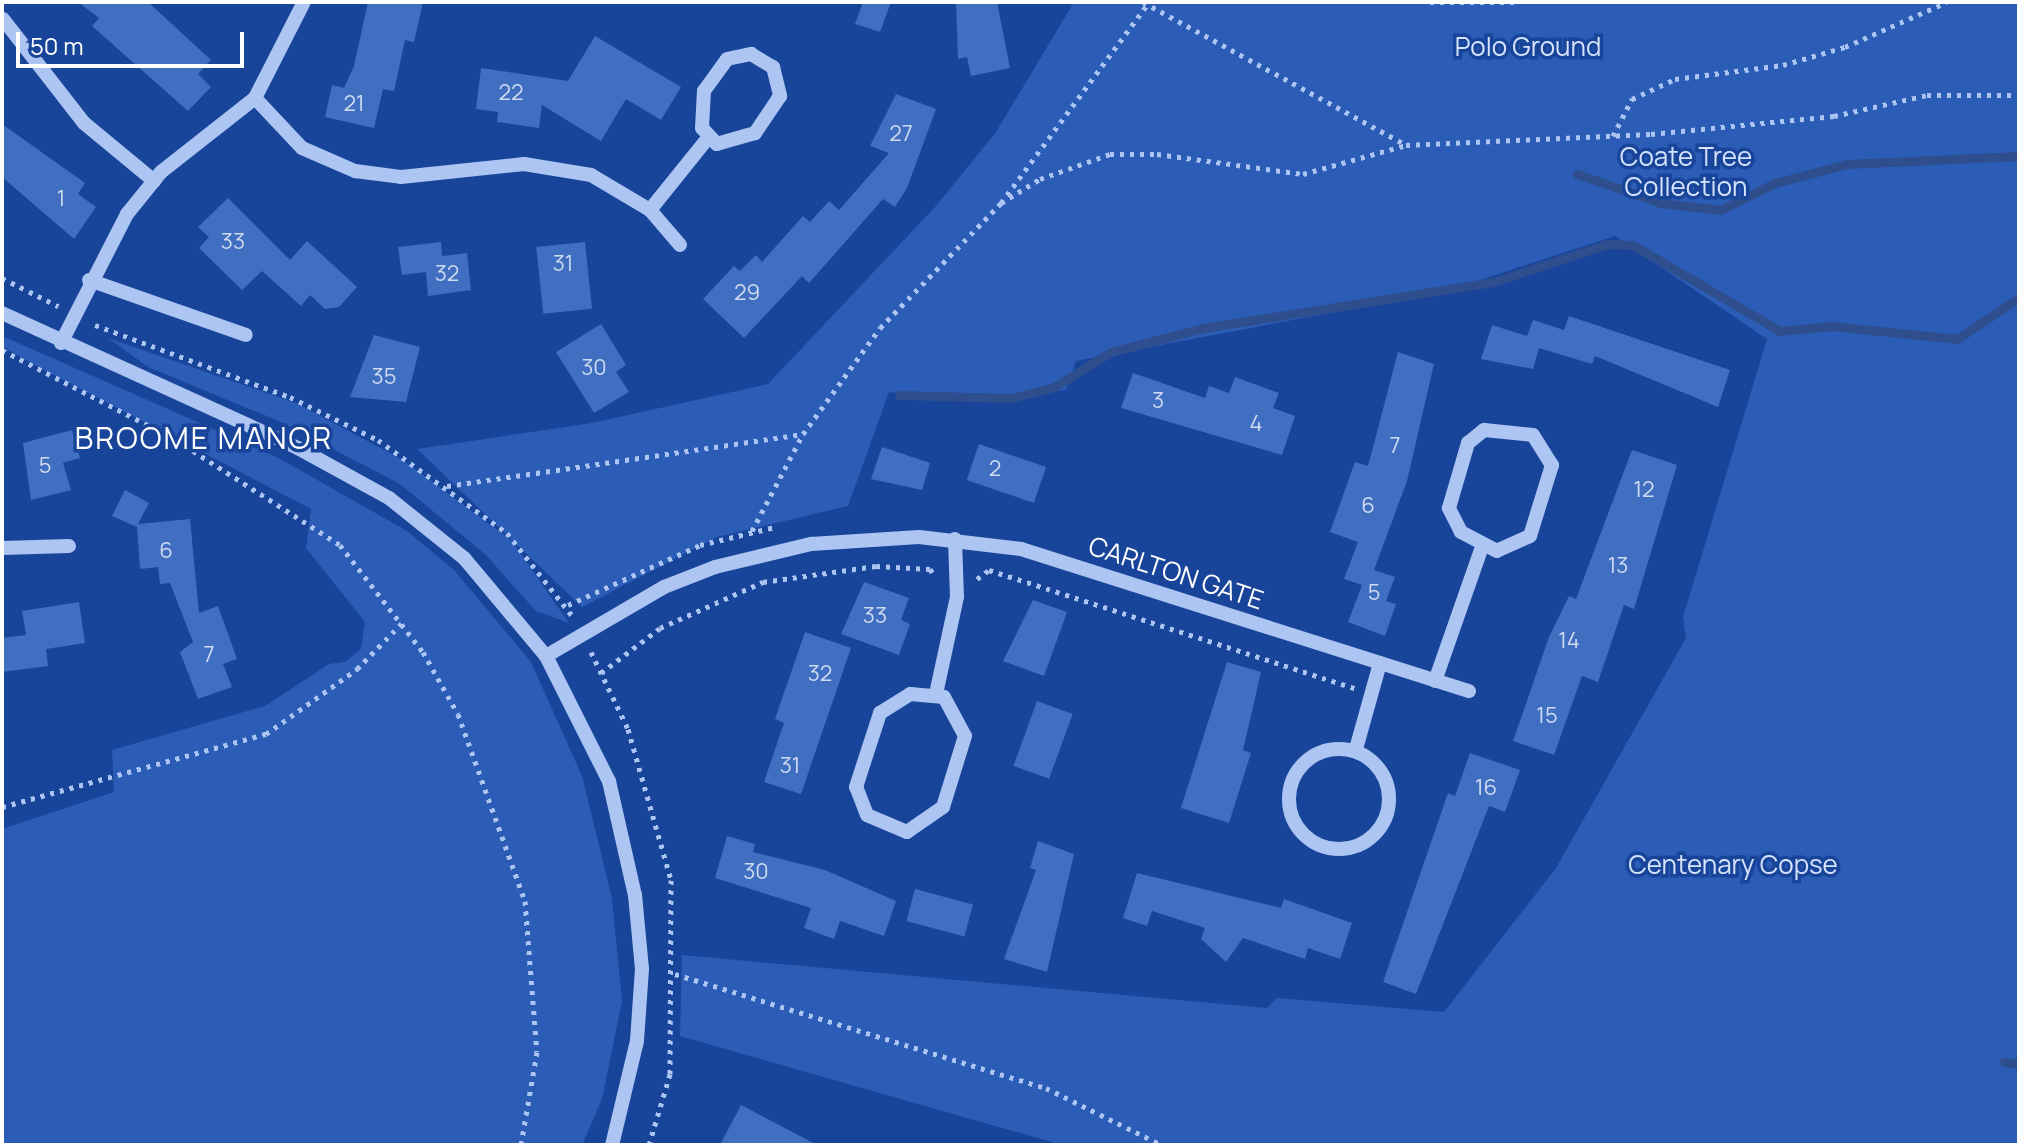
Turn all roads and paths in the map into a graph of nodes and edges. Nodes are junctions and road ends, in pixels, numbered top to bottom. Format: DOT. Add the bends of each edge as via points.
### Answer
graph roads {
  1 [pos="304,2"];
  2 [pos="1430,2"];
  3 [pos="1518,2"];
  4 [pos="1947,2"];
  5 [pos="1146,3"];
  6 [pos="3,19"];
  7 [pos="2019,95"];
  8 [pos="255,98"];
  9 [pos="1613,136"];
  10 [pos="707,139"];
  11 [pos="1406,145"];
  12 [pos="154,181"];
  13 [pos="1001,203"];
  14 [pos="650,210"];
  15 [pos="680,245"];
  16 [pos="2,278"];
  17 [pos="89,280"];
  18 [pos="2,313"];
  19 [pos="74,314"];
  20 [pos="246,335"];
  21 [pos="61,343"];
  22 [pos="2,350"];
  23 [pos="803,434"];
  24 [pos="445,486"];
  25 [pos="752,531"];
  26 [pos="955,539"];
  27 [pos="69,546"];
  28 [pos="1482,547"];
  29 [pos="2,548"];
  30 [pos="402,623"];
  31 [pos="584,638"];
  32 [pos="546,656"];
  33 [pos="1380,663"];
  34 [pos="1435,681"];
  35 [pos="1469,691"];
  36 [pos="936,694"];
  37 [pos="1356,749"];
  38 [pos="2,807"];
  39 [pos="675,974"];
  40 [pos="521,1145"];
  41 [pos="612,1145"];
  42 [pos="649,1145"];
  43 [pos="1162,1145"];
  1 -- 8 [label="street"];
  2 -- 3 [label="path"];
  4 -- 9 [label="path" via="1783,65 1724,67 1675,79 1632,99"];
  5 -- 11 [label="path"];
  5 -- 13 [label="path"];
  6 -- 12 [label="street" via="84,123"];
  7 -- 9 [label="path" via="1927,95 1834,116"];
  8 -- 12 [label="street"];
  8 -- 14 [label="street" via="302,148 355,171 401,177 516,164 559,168 605,181"];
  9 -- 11 [label="path"];
  10 -- 10 [label="street" via="701,109 711,75 737,56 763,59 781,84 773,114 742,141"];
  10 -- 14 [label="street"];
  11 -- 13 [label="path" via="1303,174 1110,154 1040,179"];
  12 -- 17 [label="street"];
  13 -- 23 [label="path" via="880,328"];
  14 -- 15 [label="street"];
  16 -- 19 [label="path"];
  17 -- 19 [label="street"];
  17 -- 20 [label="street"];
  18 -- 21 [label="street"];
  19 -- 21 [label="street"];
  19 -- 24 [label="path" via="333,416"];
  21 -- 32 [label="street" via="298,448 389,498 464,558"];
  22 -- 30 [label="path" via="256,486 340,545"];
  23 -- 24 [label="path"];
  23 -- 25 [label="path" via="784,481"];
  24 -- 31 [label="path" via="532,558"];
  26 -- 31 [label="street, CARLTON GATE" via="867,538 758,554 664,587"];
  26 -- 33 [label="street, CARLTON GATE" via="1021,549"];
  26 -- 36 [label="street" via="957,597"];
  27 -- 29 [label="street"];
  28 -- 28 [label="street" via="1461,532 1449,508 1468,443 1496,428 1533,435 1548,448 1553,472 1533,530 1515,546"];
  28 -- 34 [label="street"];
  30 -- 38 [label="path" via="357,669 266,734"];
  30 -- 40 [label="path" via="458,714 525,901 537,1052"];
  31 -- 32 [label="street, CARLTON GATE"];
  31 -- 39 [label="path" via="628,729 654,806 671,880"];
  32 -- 41 [label="street" via="609,781 635,895 642,969 637,1041"];
  33 -- 34 [label="street, CARLTON GATE"];
  33 -- 37 [label="street"];
  34 -- 35 [label="street, CARLTON GATE"];
  36 -- 36 [label="street" via="959,716 965,747 937,815 899,831 867,815 858,781 885,707 910,694"];
  37 -- 37 [label="street" via="1324,749 1308,759 1291,797 1297,833 1330,850 1361,845 1386,802 1382,769"];
  39 -- 42 [label="path" via="670,1074"];
  39 -- 43 [label="path" via="1046,1088"];
}
